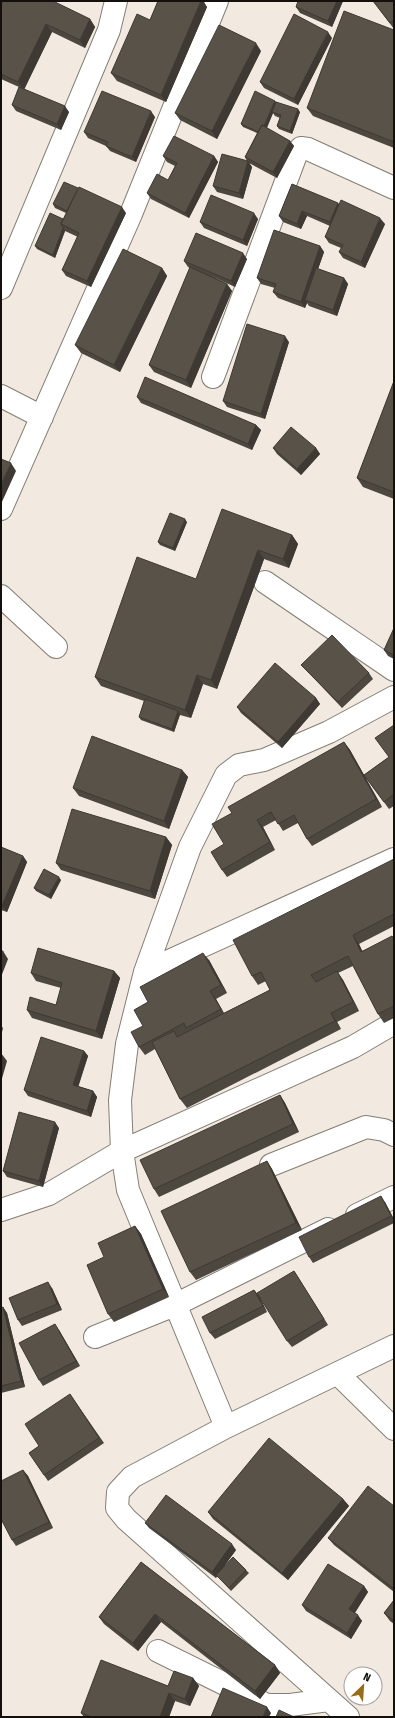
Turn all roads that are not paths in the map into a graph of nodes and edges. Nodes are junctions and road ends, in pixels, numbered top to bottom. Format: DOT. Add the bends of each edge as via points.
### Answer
graph roads {
  1 [pos="116,1"];
  2 [pos="217,1"];
  3 [pos="394,188"];
  4 [pos="1,288"];
  5 [pos="212,378"];
  6 [pos="1,396"];
  7 [pos="42,417"];
  8 [pos="1,509"];
  9 [pos="265,582"];
  10 [pos="1,596"];
  11 [pos="56,647"];
  12 [pos="394,670"];
  13 [pos="394,697"];
  14 [pos="394,859"];
  15 [pos="145,972"];
  16 [pos="394,1023"];
  17 [pos="394,1135"];
  18 [pos="122,1151"];
  19 [pos="271,1165"];
  20 [pos="394,1197"];
  21 [pos="1,1210"];
  22 [pos="177,1304"];
  23 [pos="95,1337"];
  24 [pos="394,1346"];
  25 [pos="338,1374"];
  26 [pos="226,1427"];
  27 [pos="394,1429"];
  28 [pos="158,1651"];
  29 [pos="329,1700"];
  30 [pos="348,1717"];
  1 -- 4 [label="street" via="109,30"];
  2 -- 7 [label="street" via="131,214"];
  3 -- 5 [label="street" via="308,149 302,148 297,152"];
  6 -- 7 [label="street"];
  7 -- 8 [label="street"];
  9 -- 12 [label="street"];
  10 -- 11 [label="street"];
  13 -- 15 [label="street" via="329,732 264,760 239,765 226,775 190,847"];
  14 -- 15 [label="street"];
  15 -- 18 [label="street" via="127,1044 120,1100"];
  16 -- 18 [label="street" via="353,1047"];
  17 -- 19 [label="street" via="384,1130 366,1127"];
  18 -- 21 [label="street" via="49,1194"];
  18 -- 22 [label="street" via="128,1190"];
  20 -- 22 [label="street"];
  22 -- 23 [label="street"];
  22 -- 26 [label="street"];
  24 -- 25 [label="street"];
  25 -- 26 [label="street"];
  25 -- 27 [label="street"];
  26 -- 29 [label="street" via="132,1477 118,1492 117,1508 126,1519"];
  28 -- 29 [label="street" via="267,1704 290,1705"];
  29 -- 30 [label="street"];
}
